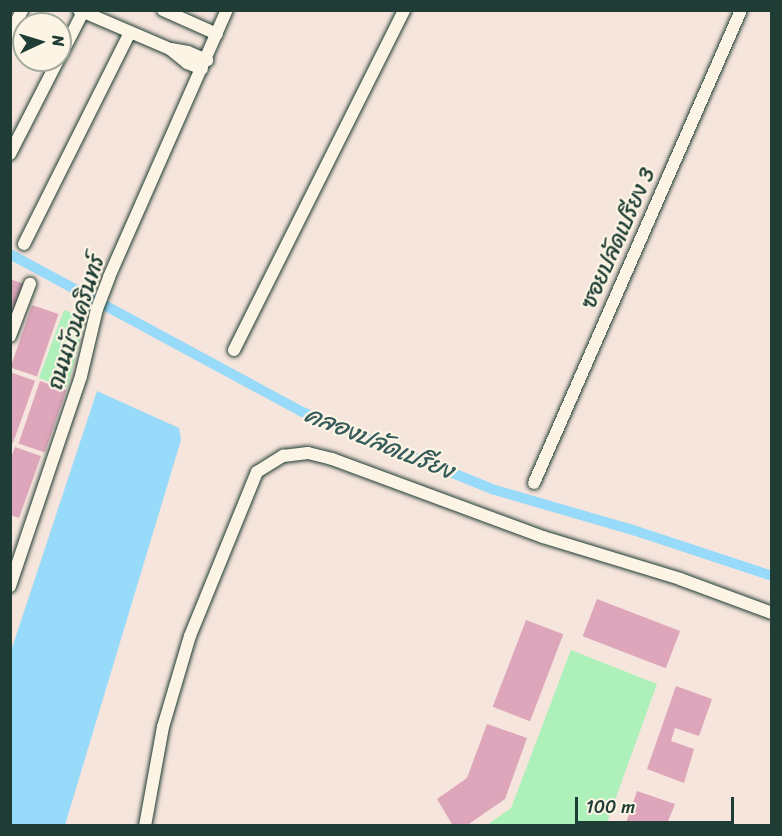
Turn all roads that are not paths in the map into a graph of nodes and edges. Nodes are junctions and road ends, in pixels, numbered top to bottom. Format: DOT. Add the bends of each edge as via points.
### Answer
graph roads {
  1 [pos="22,10"];
  2 [pos="163,10"];
  3 [pos="212,10"];
  4 [pos="404,10"];
  5 [pos="741,10"];
  6 [pos="81,11"];
  7 [pos="226,13"];
  8 [pos="72,30"];
  9 [pos="130,32"];
  10 [pos="10,34"];
  11 [pos="217,34"];
  12 [pos="205,65"];
  13 [pos="52,72"];
  14 [pos="10,154"];
  15 [pos="24,244"];
  16 [pos="30,284"];
  17 [pos="10,336"];
  18 [pos="234,350"];
  19 [pos="534,483"];
  20 [pos="10,586"];
  21 [pos="771,613"];
  22 [pos="145,825"];
  1 -- 10 [label="street"];
  2 -- 11 [label="street"];
  3 -- 7 [label="street"];
  4 -- 18 [label="street"];
  5 -- 19 [label="street, ซอยปลัดเปรียง 3"];
  6 -- 8 [label="street"];
  6 -- 9 [label="street"];
  7 -- 11 [label="street, ถนนบัวนครินทร์"];
  9 -- 12 [label="street" via="170,49 187,63"];
  9 -- 15 [label="street"];
  11 -- 12 [label="street, ถนนบัวนครินทร์"];
  12 -- 20 [label="street, ถนนบัวนครินทร์" via="97,309 84,365"];
  13 -- 14 [label="street"];
  16 -- 17 [label="street"];
  21 -- 22 [label="street" via="680,579 543,537 332,459 308,453 283,456 257,472 190,636 163,727"];
}
